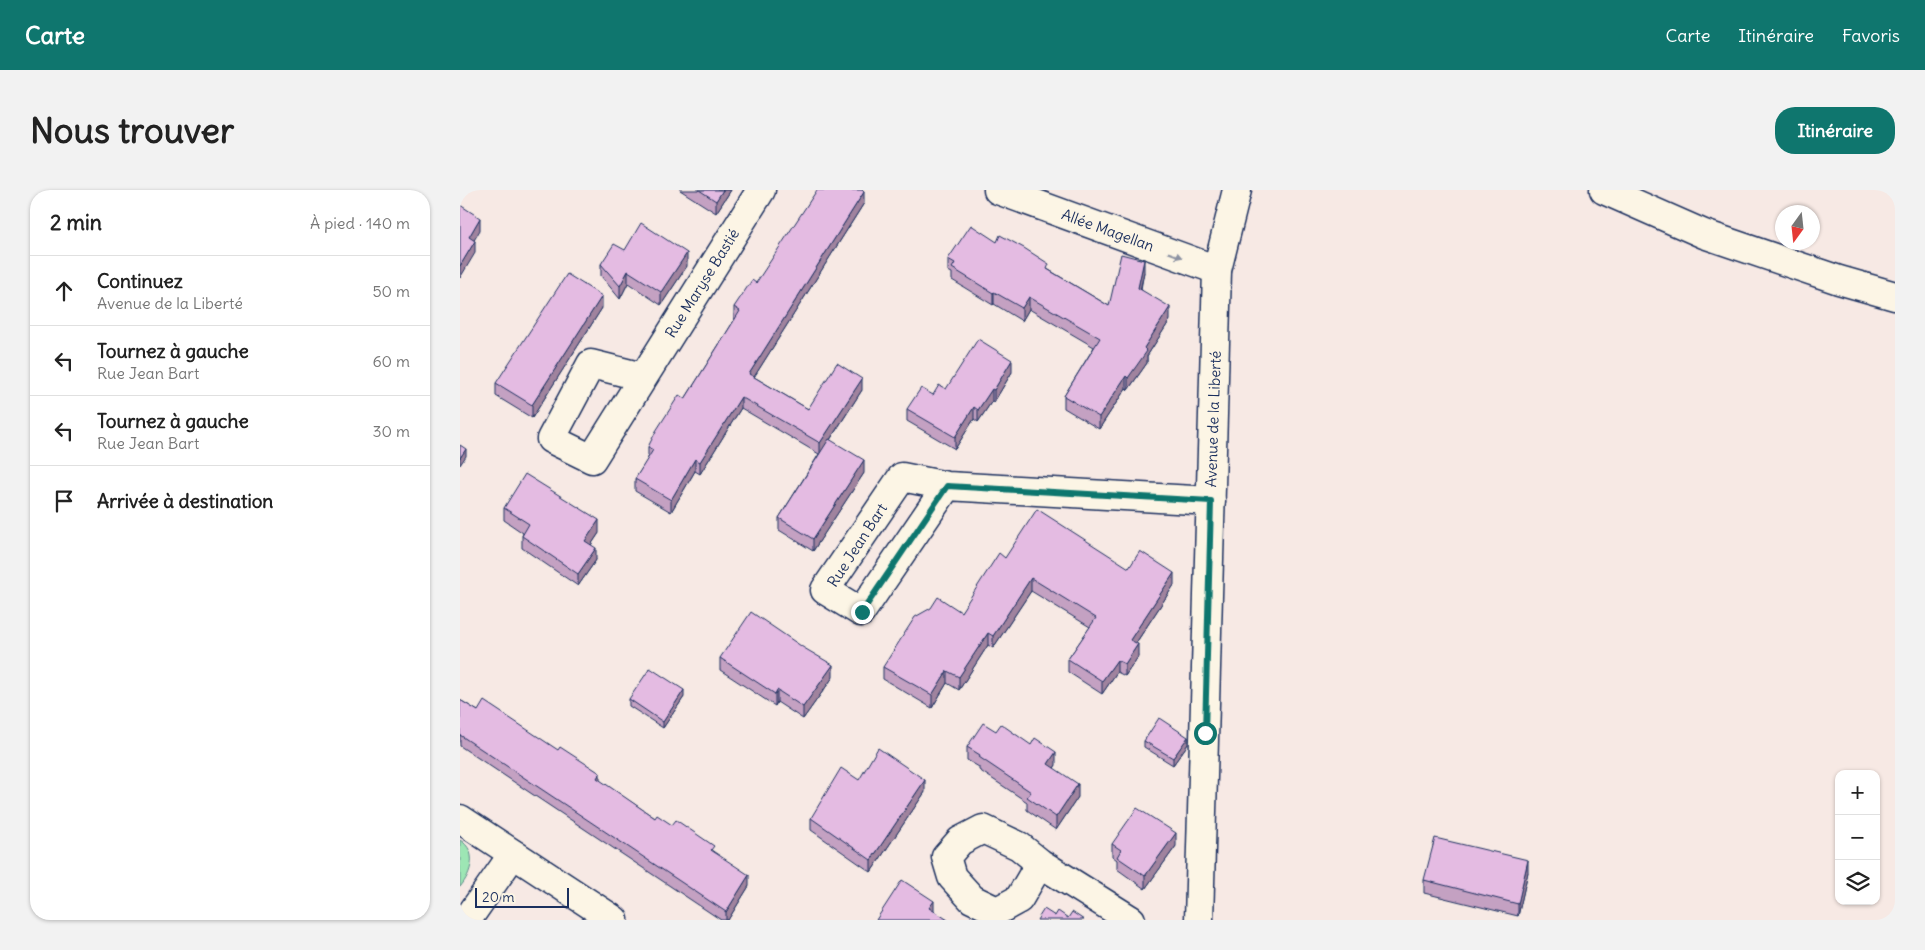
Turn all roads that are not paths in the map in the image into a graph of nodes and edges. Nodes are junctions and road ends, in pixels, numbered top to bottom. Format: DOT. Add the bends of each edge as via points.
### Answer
graph roads {
  1 [pos="760,190"];
  2 [pos="998,190"];
  3 [pos="1237,190"];
  4 [pos="1604,190"];
  5 [pos="1217,270"];
  6 [pos="1895,296"];
  7 [pos="643,377"];
  8 [pos="947,486"];
  9 [pos="1211,501"];
  10 [pos="460,819"];
  11 [pos="513,854"];
  12 [pos="1040,863"];
  13 [pos="467,920"];
  14 [pos="614,920"];
  15 [pos="1131,920"];
  16 [pos="1199,920"];
  1 -- 7 [label="street, Rue Maryse Bastié"];
  2 -- 5 [label="street, Allée Magellan, one-way"];
  3 -- 5 [label="street, Avenue de la Liberté"];
  4 -- 6 [label="street" via="1704,234"];
  5 -- 9 [label="street, Avenue de la Liberté"];
  8 -- 8 [label="street, Rue Jean Bart" via="902,478 826,590 862,612"];
  8 -- 9 [label="street, Rue Jean Bart"];
  9 -- 16 [label="street, Avenue de la Liberté"];
  10 -- 11 [label="street"];
  11 -- 13 [label="street"];
  11 -- 14 [label="street"];
  12 -- 15 [label="street"];
}
